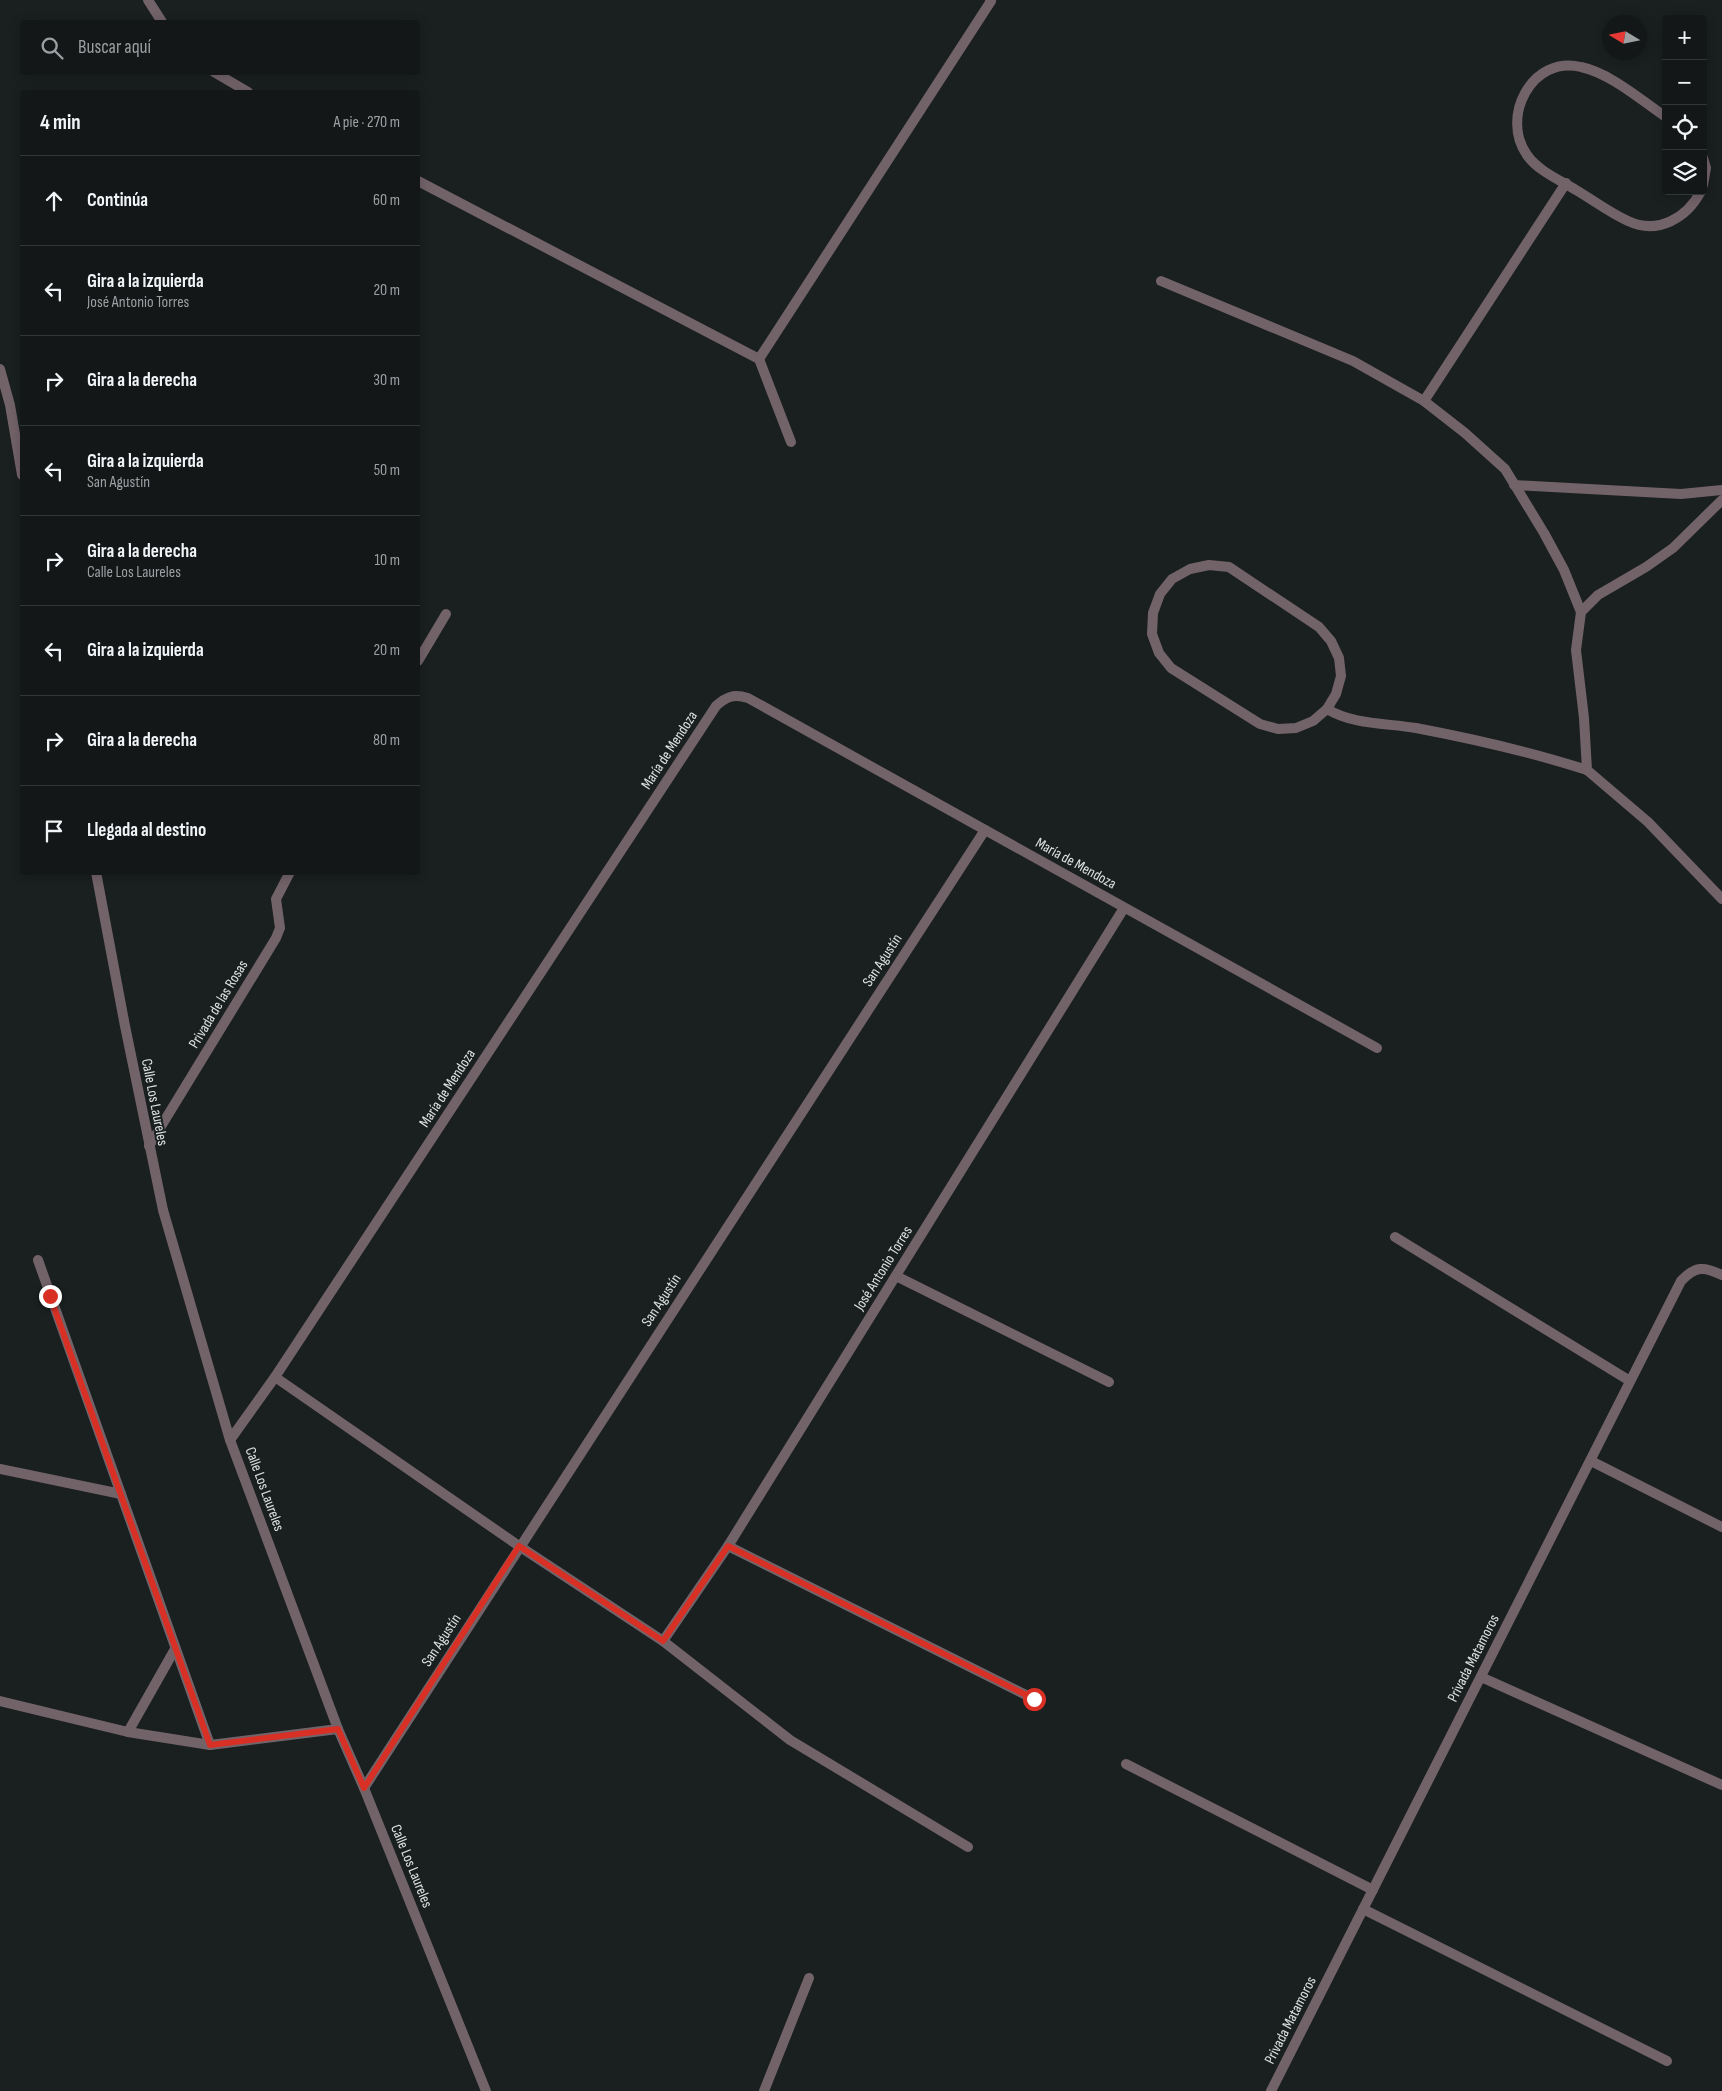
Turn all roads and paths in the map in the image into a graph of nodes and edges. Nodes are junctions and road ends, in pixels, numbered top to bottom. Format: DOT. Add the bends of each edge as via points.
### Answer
graph roads {
  1 [pos="148,0"];
  2 [pos="993,0"];
  3 [pos="161,20"];
  4 [pos="219,75"];
  5 [pos="245,90"];
  6 [pos="1662,114"];
  7 [pos="420,182"];
  8 [pos="1566,183"];
  9 [pos="1699,195"];
  10 [pos="1161,281"];
  11 [pos="759,358"];
  12 [pos="0,369"];
  13 [pos="1424,401"];
  14 [pos="791,442"];
  15 [pos="20,463"];
  16 [pos="1514,485"];
  17 [pos="1722,490"];
  18 [pos="1722,500"];
  19 [pos="1580,612"];
  20 [pos="446,614"];
  21 [pos="420,658"];
  22 [pos="1328,708"];
  23 [pos="1587,770"];
  24 [pos="985,830"];
  25 [pos="97,875"];
  26 [pos="288,875"];
  27 [pos="1722,899"];
  28 [pos="1124,908"];
  29 [pos="1377,1048"];
  30 [pos="149,1146"];
  31 [pos="1395,1237"];
  32 [pos="38,1260"];
  33 [pos="1722,1275"];
  34 [pos="896,1276"];
  35 [pos="275,1377"];
  36 [pos="1630,1381"];
  37 [pos="1109,1382"];
  38 [pos="230,1440"];
  39 [pos="1591,1461"];
  40 [pos="0,1469"];
  41 [pos="121,1494"];
  42 [pos="1722,1527"];
  43 [pos="519,1546"];
  44 [pos="728,1546"];
  45 [pos="663,1641"];
  46 [pos="175,1648"];
  47 [pos="1481,1677"];
  48 [pos="1034,1699"];
  49 [pos="0,1701"];
  50 [pos="338,1729"];
  51 [pos="128,1732"];
  52 [pos="210,1745"];
  53 [pos="1126,1764"];
  54 [pos="1722,1785"];
  55 [pos="364,1788"];
  56 [pos="968,1848"];
  57 [pos="1373,1890"];
  58 [pos="1363,1910"];
  59 [pos="809,1978"];
  60 [pos="1667,2061"];
  61 [pos="486,2091"];
  62 [pos="764,2091"];
  63 [pos="1271,2091"];
  1 -- 3 [label="street"];
  2 -- 11 [label="street"];
  4 -- 5 [label="street"];
  6 -- 8 [label="street" via="1597,71 1579,66 1560,66 1543,74 1529,86 1520,102 1516,120 1519,139 1527,156"];
  7 -- 11 [label="street"];
  8 -- 9 [label="street" via="1630,222 1647,226 1665,224 1682,216"];
  8 -- 13 [label="street"];
  10 -- 13 [label="street" via="1353,361"];
  11 -- 14 [label="street"];
  12 -- 15 [label="street"];
  13 -- 16 [label="street" via="1505,469"];
  16 -- 17 [label="street" via="1681,494"];
  16 -- 19 [label="street" via="1564,570"];
  18 -- 19 [label="street" via="1673,548 1598,595"];
  19 -- 23 [label="street" via="1576,650"];
  20 -- 21 [label="street"];
  22 -- 22 [label="street" via="1313,721 1296,728 1278,729 1260,724 1171,668 1159,653 1152,634 1153,613 1160,594 1172,579 1190,569 1209,565 1228,568 1319,627 1331,641 1341,676"];
  22 -- 23 [label="street" via="1339,716 1475,740 1537,754"];
  23 -- 27 [label="street" via="1648,822"];
  24 -- 28 [label="street, María de Mendoza"];
  24 -- 35 [label="street, María de Mendoza" via="748,698 736,695 725,698 710,714"];
  24 -- 43 [label="street, San Agustín"];
  25 -- 30 [label="street, Calle Los Laureles"];
  26 -- 30 [label="street, Privada de las Rosas" via="276,899 280,928 276,938"];
  28 -- 29 [label="street, María de Mendoza"];
  28 -- 34 [label="street, José Antonio Torres"];
  30 -- 38 [label="street, Calle Los Laureles" via="163,1210"];
  31 -- 36 [label="street"];
  32 -- 41 [label="street"];
  33 -- 36 [label="street, Privada Matamoros" via="1701,1268 1690,1272 1681,1281"];
  34 -- 37 [label="street"];
  34 -- 44 [label="street, José Antonio Torres"];
  35 -- 38 [label="street, María de Mendoza"];
  35 -- 43 [label="street"];
  36 -- 39 [label="street, Privada Matamoros"];
  38 -- 50 [label="street, Calle Los Laureles"];
  39 -- 42 [label="street"];
  39 -- 47 [label="street, Privada Matamoros"];
  40 -- 41 [label="street"];
  41 -- 46 [label="street"];
  43 -- 45 [label="street"];
  43 -- 55 [label="street, San Agustín"];
  44 -- 45 [label="street, José Antonio Torres"];
  44 -- 48 [label="street"];
  45 -- 56 [label="street" via="790,1740"];
  46 -- 51 [label="street"];
  46 -- 52 [label="street"];
  47 -- 54 [label="street"];
  47 -- 57 [label="street, Privada Matamoros"];
  49 -- 51 [label="street"];
  50 -- 52 [label="street"];
  50 -- 55 [label="street, Calle Los Laureles"];
  51 -- 52 [label="street"];
  53 -- 57 [label="street"];
  55 -- 61 [label="street, Calle Los Laureles"];
  57 -- 58 [label="street, Privada Matamoros"];
  58 -- 60 [label="street"];
  58 -- 63 [label="street, Privada Matamoros"];
  59 -- 62 [label="street"];
}
